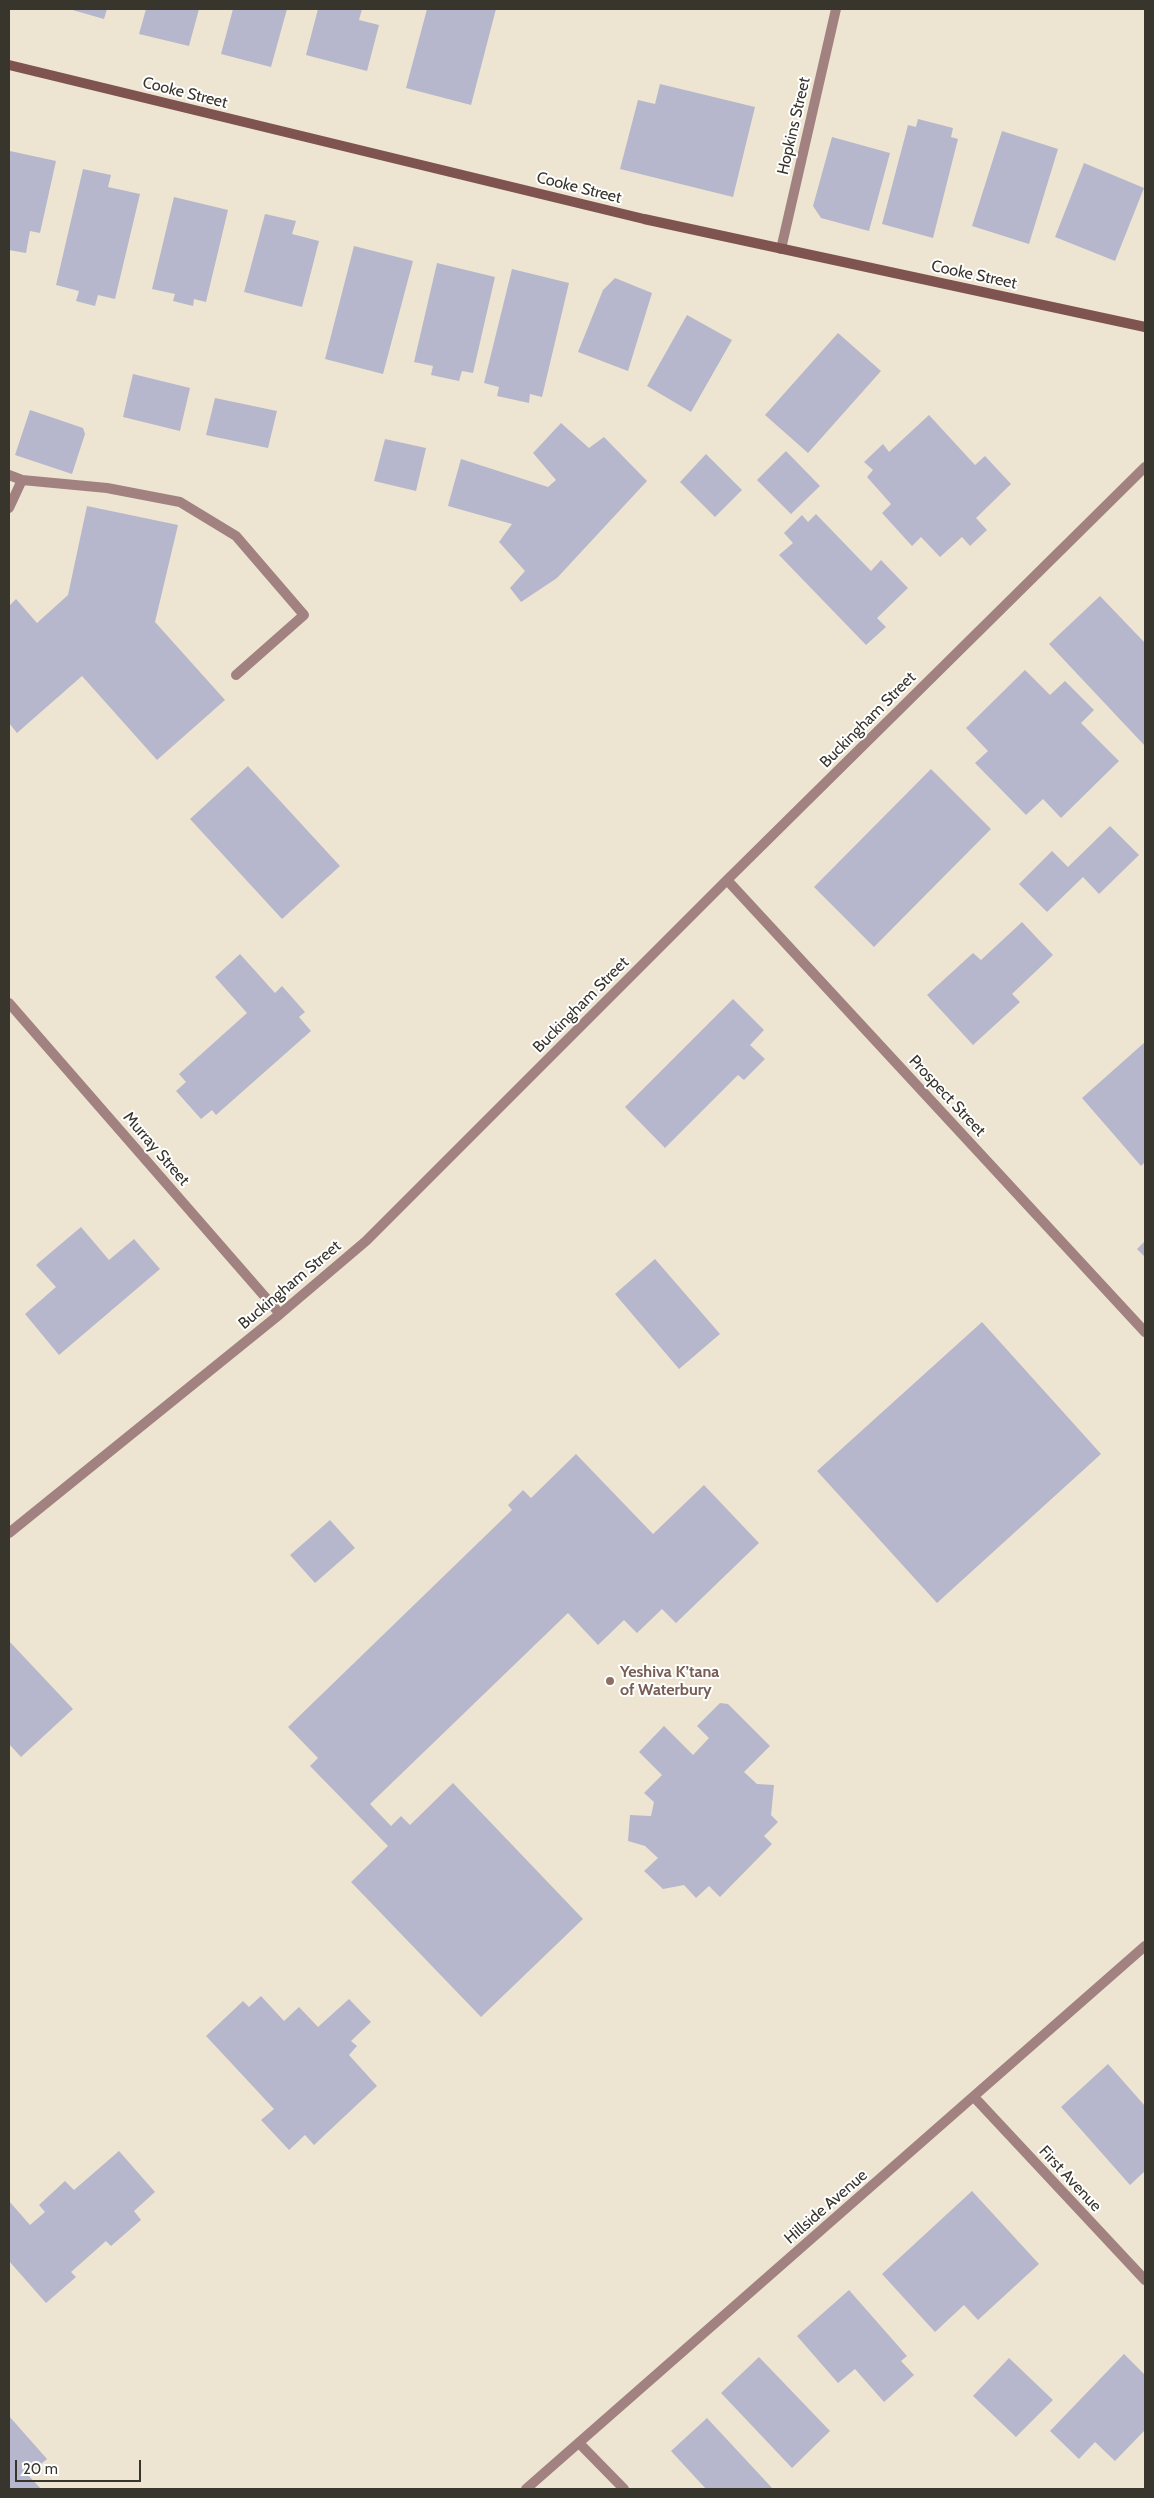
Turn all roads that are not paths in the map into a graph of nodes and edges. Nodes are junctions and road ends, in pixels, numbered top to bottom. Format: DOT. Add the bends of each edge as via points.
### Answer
graph roads {
  1 [pos="836,9"];
  2 [pos="9,65"];
  3 [pos="782,249"];
  4 [pos="1145,327"];
  5 [pos="1145,467"];
  6 [pos="9,475"];
  7 [pos="22,480"];
  8 [pos="9,508"];
  9 [pos="236,675"];
  10 [pos="727,880"];
  11 [pos="9,1003"];
  12 [pos="280,1314"];
  13 [pos="1145,1332"];
  14 [pos="9,1533"];
  15 [pos="1145,1946"];
  16 [pos="974,2097"];
  17 [pos="1145,2280"];
  18 [pos="579,2443"];
  19 [pos="526,2489"];
  20 [pos="624,2489"];
  1 -- 3 [label="street, Hopkins Street"];
  2 -- 3 [label="main road, Cooke Street"];
  3 -- 4 [label="main road, Cooke Street"];
  5 -- 10 [label="street, Buckingham Street"];
  6 -- 7 [label="street"];
  7 -- 8 [label="street"];
  7 -- 9 [label="street" via="107,488 180,502 236,536 304,615"];
  10 -- 12 [label="street, Buckingham Street" via="366,1241"];
  10 -- 13 [label="street, Prospect Street"];
  11 -- 12 [label="street, Murray Street"];
  12 -- 14 [label="street, Buckingham Street"];
  15 -- 16 [label="street, Hillside Avenue"];
  16 -- 17 [label="street, First Avenue"];
  16 -- 18 [label="street, Hillside Avenue"];
  18 -- 19 [label="street, Hillside Avenue"];
  18 -- 20 [label="street"];
}
